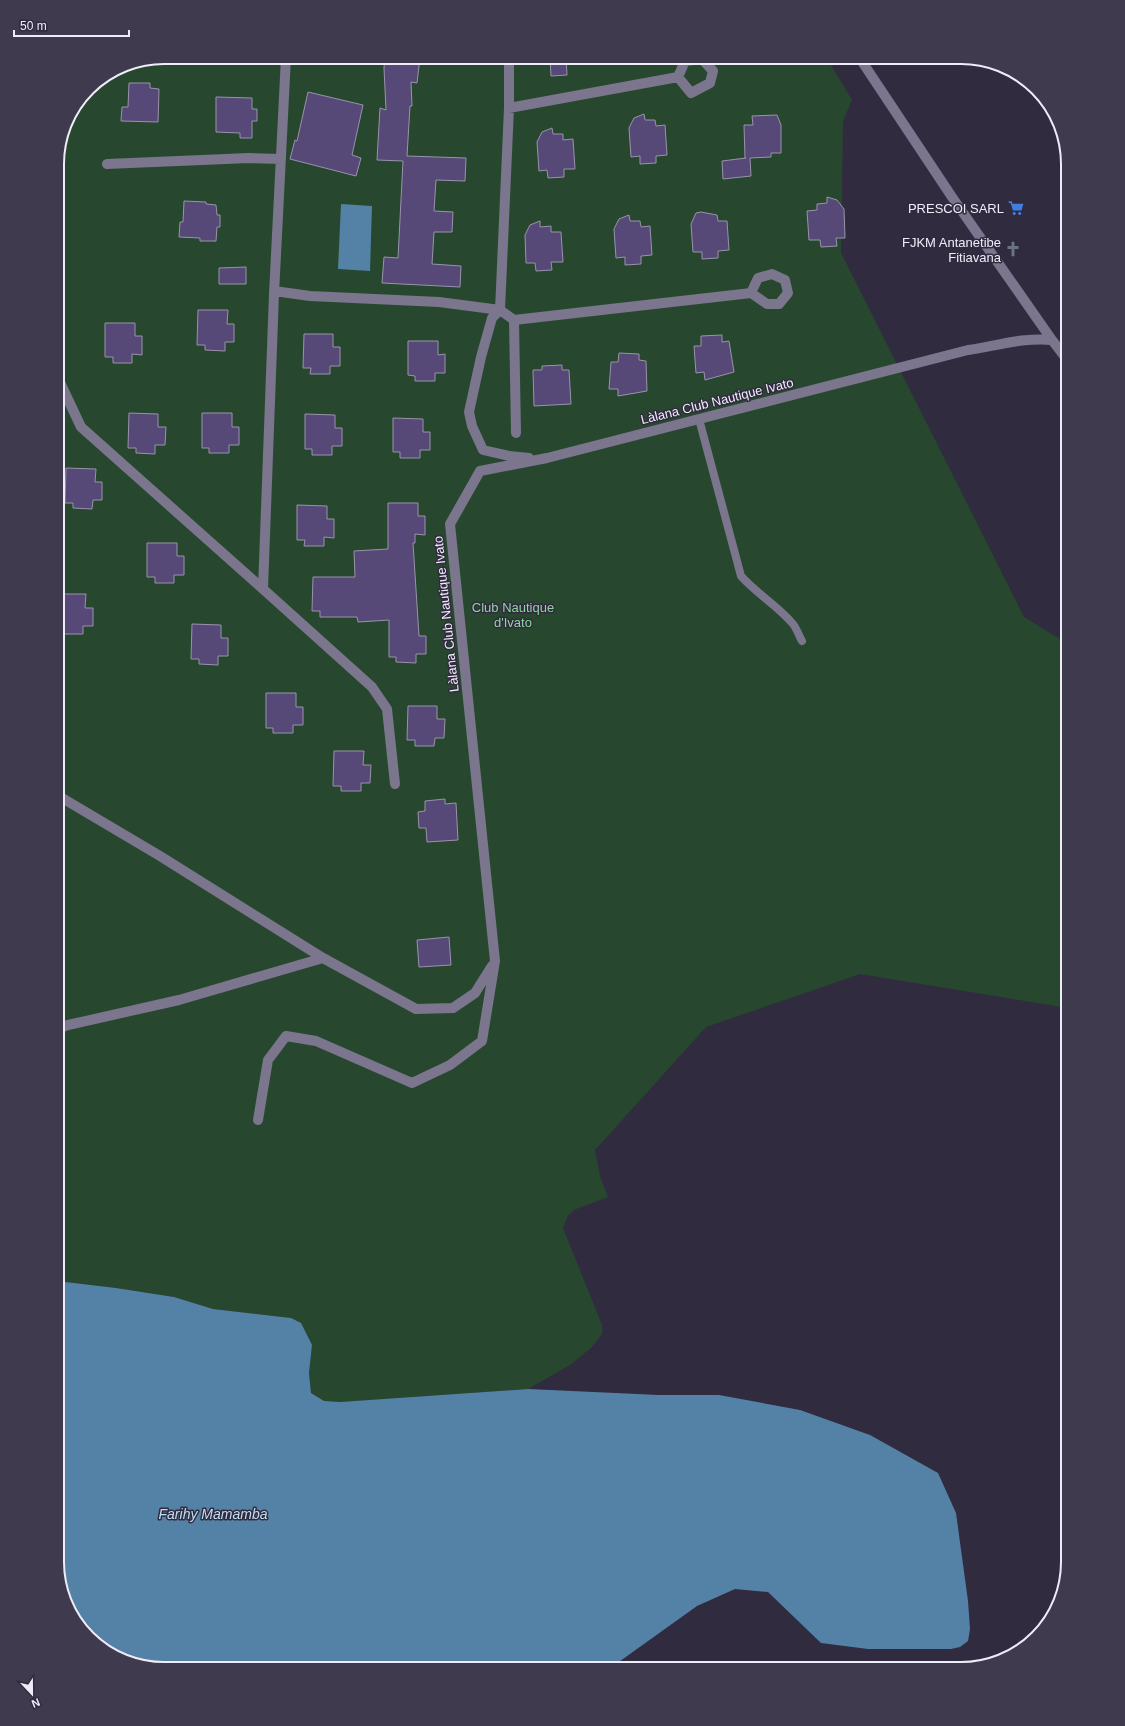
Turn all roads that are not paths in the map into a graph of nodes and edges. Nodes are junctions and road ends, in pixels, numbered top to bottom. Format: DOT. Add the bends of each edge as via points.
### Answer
graph roads {
  1 [pos="286,64"];
  2 [pos="509,64"];
  3 [pos="864,64"];
  4 [pos="678,77"];
  5 [pos="509,108"];
  6 [pos="281,159"];
  7 [pos="107,164"];
  8 [pos="274,291"];
  9 [pos="751,293"];
  10 [pos="500,310"];
  11 [pos="514,320"];
  12 [pos="1052,340"];
  13 [pos="1061,352"];
  14 [pos="64,391"];
  15 [pos="699,419"];
  16 [pos="516,433"];
  17 [pos="540,459"];
  18 [pos="263,589"];
  19 [pos="802,641"];
  20 [pos="395,784"];
  21 [pos="64,799"];
  22 [pos="323,958"];
  23 [pos="495,960"];
  24 [pos="64,1026"];
  25 [pos="258,1120"];
  1 -- 6 [label="street"];
  2 -- 5 [label="street"];
  3 -- 12 [label="street"];
  4 -- 5 [label="street"];
  5 -- 10 [label="street"];
  6 -- 7 [label="street"];
  6 -- 8 [label="street"];
  8 -- 10 [label="street" via="310,296 439,302"];
  8 -- 18 [label="street"];
  9 -- 11 [label="street"];
  10 -- 11 [label="street"];
  10 -- 17 [label="street" via="492,318 481,357 469,412 472,426 483,450"];
  11 -- 16 [label="street"];
  12 -- 13 [label="street"];
  12 -- 15 [label="street, Làlana Club Nautique Ivato" via="1017,340 968,350"];
  14 -- 18 [label="street" via="81,427"];
  15 -- 17 [label="street, Làlana Club Nautique Ivato"];
  15 -- 19 [label="lane" via="741,576 794,625"];
  17 -- 23 [label="street, Làlana Club Nautique Ivato" via="480,471 450,524"];
  18 -- 20 [label="street" via="372,687 387,709"];
  21 -- 22 [label="street"];
  22 -- 23 [label="street" via="416,1009 453,1008 475,993"];
  22 -- 24 [label="street" via="179,1000"];
  23 -- 25 [label="street, Làlana Club Nautique Ivato" via="482,1041 450,1065 412,1083 316,1041 286,1036 268,1060"];
}
